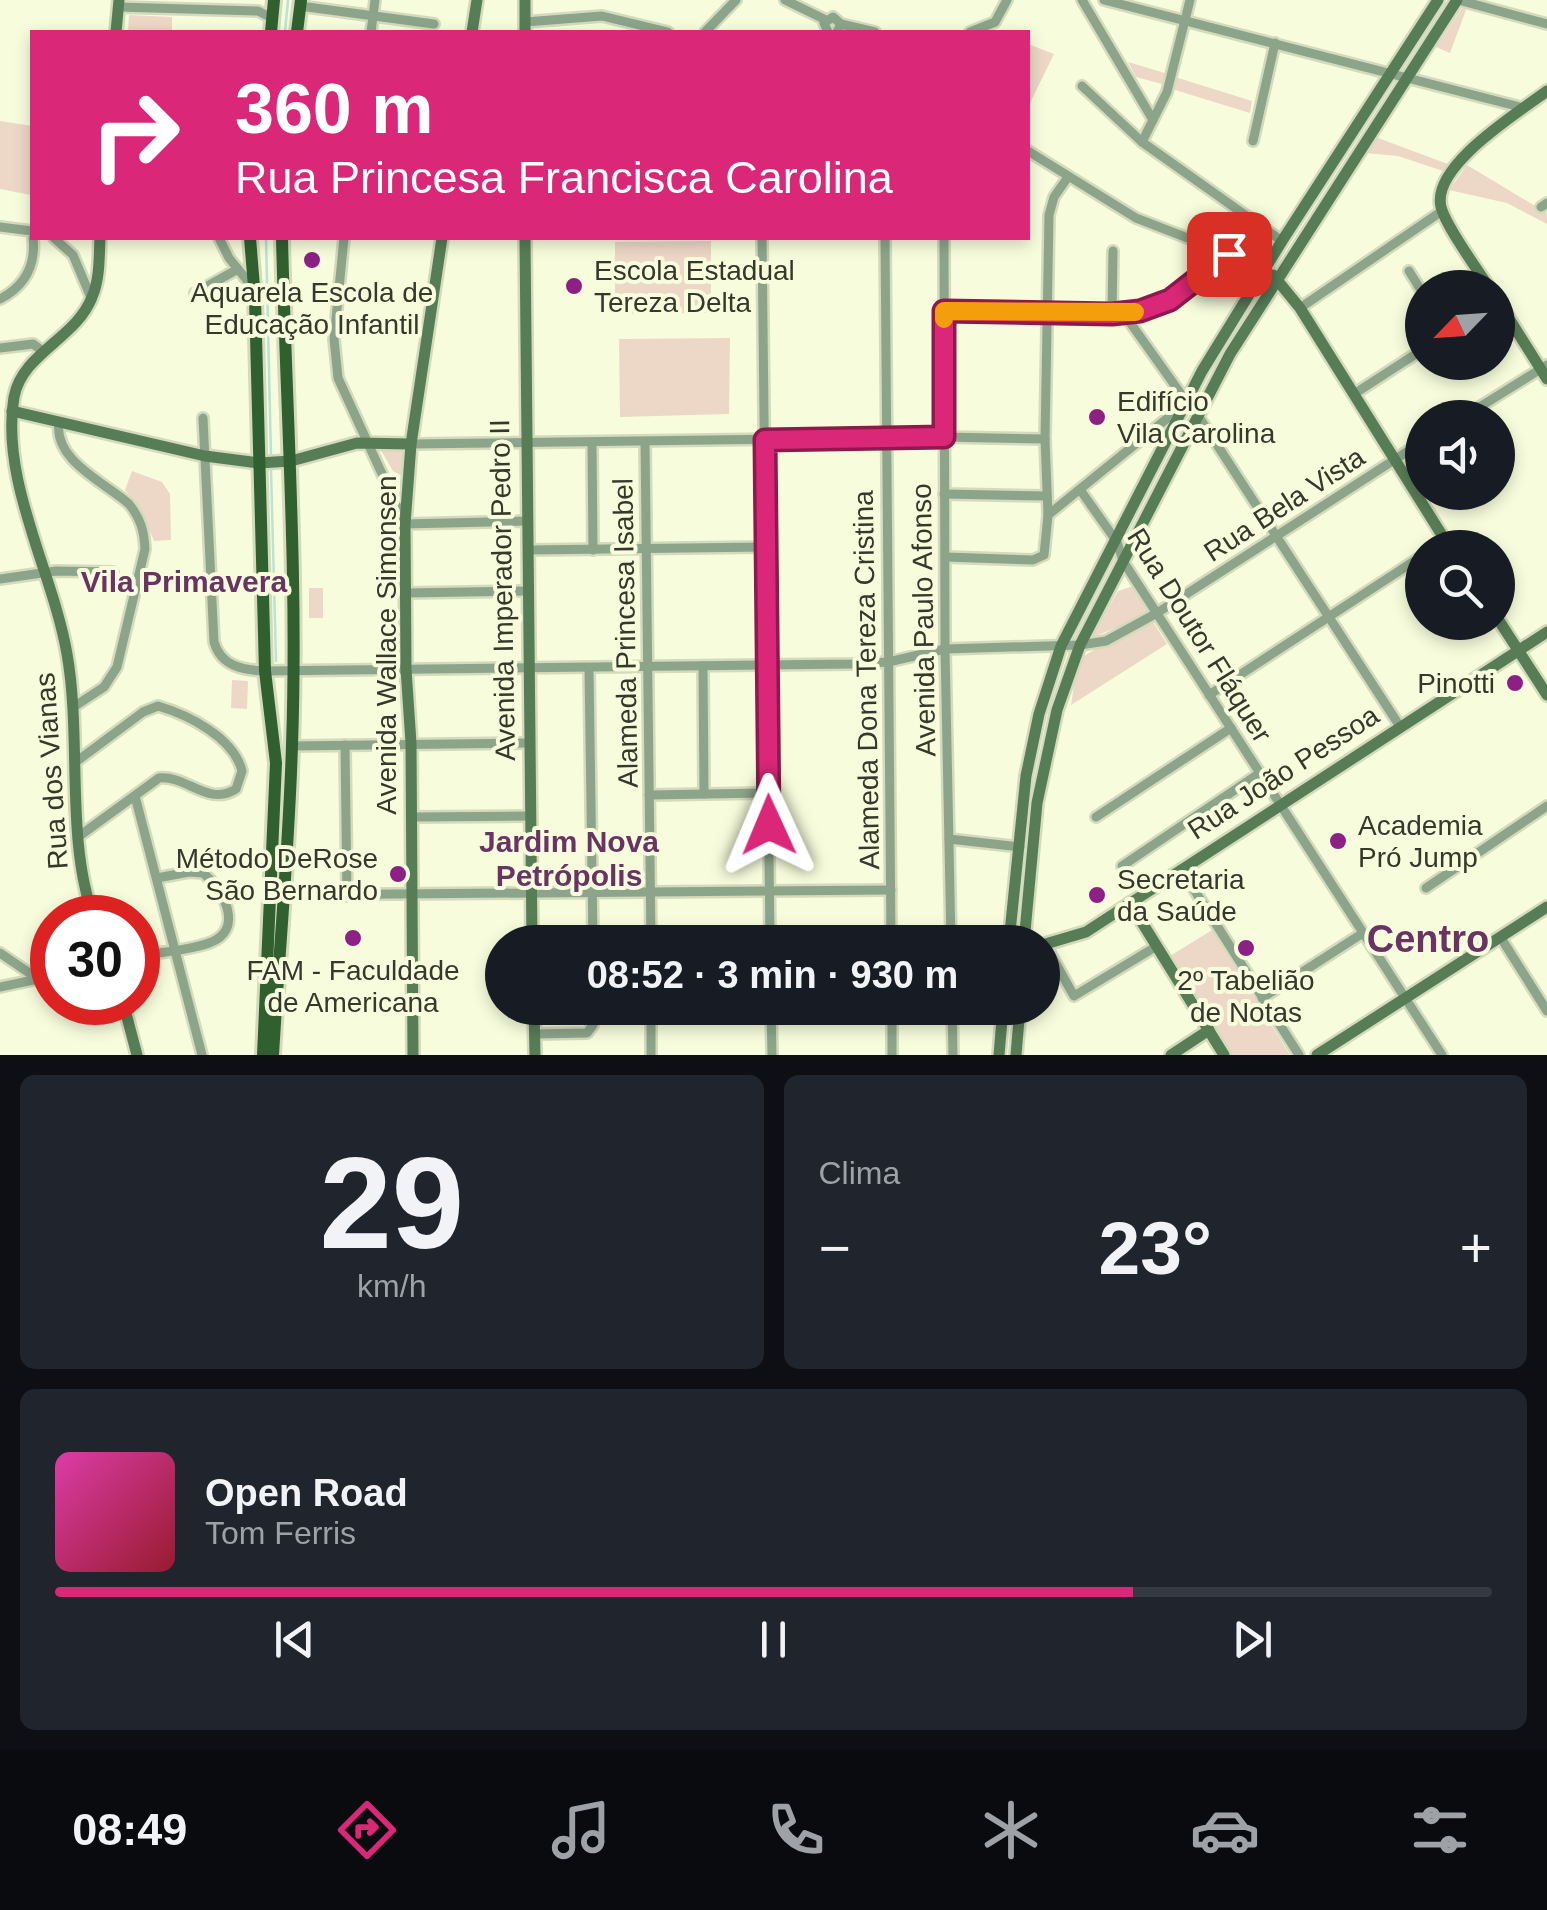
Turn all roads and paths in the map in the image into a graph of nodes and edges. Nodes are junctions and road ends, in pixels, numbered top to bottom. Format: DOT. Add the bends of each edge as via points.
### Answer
graph roads {
  1 [pos="274,0"];
  2 [pos="376,0"];
  3 [pos="477,0"];
  4 [pos="525,0"];
  5 [pos="736,0"];
  6 [pos="785,0"];
  7 [pos="1007,0"];
  8 [pos="1082,0"];
  9 [pos="1104,0"];
  10 [pos="1190,0"];
  11 [pos="1438,0"];
  12 [pos="1458,0"];
  13 [pos="300,3"];
  14 [pos="119,4"];
  15 [pos="374,16"];
  16 [pos="593,16"];
  17 [pos="826,20"];
  18 [pos="1184,21"];
  19 [pos="434,24"];
  20 [pos="1547,24"];
  21 [pos="272,25"];
  22 [pos="525,27"];
  23 [pos="839,28"];
  24 [pos="116,30"];
  25 [pos="297,30"];
  26 [pos="371,30"];
  27 [pos="472,30"];
  28 [pos="592,30"];
  29 [pos="660,30"];
  30 [pos="708,30"];
  31 [pos="828,30"];
  32 [pos="975,30"];
  33 [pos="1275,43"];
  34 [pos="1392,72"];
  35 [pos="1410,77"];
  36 [pos="1082,86"];
  37 [pos="1547,91"];
  38 [pos="1524,108"];
  39 [pos="1154,120"];
  40 [pos="1254,141"];
  41 [pos="1142,142"];
  42 [pos="1030,152"];
  43 [pos="1068,177"];
  44 [pos="1442,210"];
  45 [pos="0,227"];
  46 [pos="30,233"];
  47 [pos="31,240"];
  48 [pos="56,240"];
  49 [pos="100,240"];
  50 [pos="220,240"];
  51 [pos="250,240"];
  52 [pos="282,240"];
  53 [pos="344,240"];
  54 [pos="442,240"];
  55 [pos="525,240"];
  56 [pos="762,240"];
  57 [pos="885,240"];
  58 [pos="944,240"];
  59 [pos="1282,241"];
  60 [pos="1112,251"];
  61 [pos="1229,254"];
  62 [pos="1265,268"];
  63 [pos="238,269"];
  64 [pos="1478,270"];
  65 [pos="1278,279"];
  66 [pos="195,293"];
  67 [pos="0,299"];
  68 [pos="92,300"];
  69 [pos="1300,308"];
  70 [pos="944,311"];
  71 [pos="1046,312"];
  72 [pos="1112,314"];
  73 [pos="1124,314"];
  74 [pos="1515,327"];
  75 [pos="255,331"];
  76 [pos="0,348"];
  77 [pos="44,352"];
  78 [pos="1405,361"];
  79 [pos="1545,372"];
  80 [pos="1354,394"];
  81 [pos="1494,400"];
  82 [pos="1184,404"];
  83 [pos="12,411"];
  84 [pos="1197,414"];
  85 [pos="203,418"];
  86 [pos="59,422"];
  87 [pos="944,437"];
  88 [pos="887,438"];
  89 [pos="1045,439"];
  90 [pos="765,440"];
  91 [pos="368,442"];
  92 [pos="592,442"];
  93 [pos="645,442"];
  94 [pos="412,444"];
  95 [pos="526,444"];
  96 [pos="1405,452"];
  97 [pos="205,456"];
  98 [pos="1394,459"];
  99 [pos="0,462"];
  100 [pos="287,465"];
  101 [pos="263,467"];
  102 [pos="15,476"];
  103 [pos="1081,491"];
  104 [pos="944,494"];
  105 [pos="1047,496"];
  106 [pos="1048,515"];
  107 [pos="528,521"];
  108 [pos="405,524"];
  109 [pos="1435,530"];
  110 [pos="1276,535"];
  111 [pos="1117,542"];
  112 [pos="766,547"];
  113 [pos="528,550"];
  114 [pos="593,550"];
  115 [pos="646,550"];
  116 [pos="946,557"];
  117 [pos="1123,561"];
  118 [pos="1405,567"];
  119 [pos="47,572"];
  120 [pos="114,572"];
  121 [pos="0,580"];
  122 [pos="528,592"];
  123 [pos="406,594"];
  124 [pos="1157,614"];
  125 [pos="1329,616"];
  126 [pos="1547,632"];
  127 [pos="1512,640"];
  128 [pos="1080,645"];
  129 [pos="1062,646"];
  130 [pos="945,649"];
  131 [pos="1518,650"];
  132 [pos="888,662"];
  133 [pos="703,666"];
  134 [pos="767,666"];
  135 [pos="647,667"];
  136 [pos="292,668"];
  137 [pos="528,668"];
  138 [pos="589,668"];
  139 [pos="406,669"];
  140 [pos="265,671"];
  141 [pos="1210,695"];
  142 [pos="1547,695"];
  143 [pos="75,706"];
  144 [pos="1400,726"];
  145 [pos="1231,728"];
  146 [pos="411,743"];
  147 [pos="529,744"];
  148 [pos="292,746"];
  149 [pos="345,746"];
  150 [pos="77,761"];
  151 [pos="1260,774"];
  152 [pos="768,793"];
  153 [pos="704,794"];
  154 [pos="649,795"];
  155 [pos="134,796"];
  156 [pos="1280,804"];
  157 [pos="1547,806"];
  158 [pos="530,816"];
  159 [pos="412,817"];
  160 [pos="1096,817"];
  161 [pos="78,837"];
  162 [pos="948,839"];
  163 [pos="1017,846"];
  164 [pos="1033,848"];
  165 [pos="1122,866"];
  166 [pos="1181,869"];
  167 [pos="157,878"];
  168 [pos="1426,888"];
  169 [pos="769,890"];
  170 [pos="891,890"];
  171 [pos="651,892"];
  172 [pos="531,893"];
  173 [pos="592,893"];
  174 [pos="87,895"];
  175 [pos="276,895"];
  176 [pos="412,895"];
  177 [pos="347,896"];
  178 [pos="1130,902"];
  179 [pos="1547,908"];
  180 [pos="532,925"];
  181 [pos="592,925"];
  182 [pos="651,925"];
  183 [pos="770,925"];
  184 [pos="891,925"];
  185 [pos="951,925"];
  186 [pos="1010,925"];
  187 [pos="1026,925"];
  188 [pos="1363,933"];
  189 [pos="1500,938"];
  190 [pos="1060,940"];
  191 [pos="1157,946"];
  192 [pos="175,949"];
  193 [pos="160,952"];
  194 [pos="0,954"];
  195 [pos="1060,973"];
  196 [pos="30,974"];
  197 [pos="30,981"];
  198 [pos="0,988"];
  199 [pos="1262,998"];
  200 [pos="1406,999"];
  201 [pos="1547,1010"];
  202 [pos="129,1025"];
  203 [pos="534,1025"];
  204 [pos="593,1025"];
  205 [pos="651,1025"];
  206 [pos="772,1025"];
  207 [pos="892,1025"];
  208 [pos="952,1025"];
  209 [pos="1002,1025"];
  210 [pos="1019,1025"];
  211 [pos="1209,1030"];
  212 [pos="534,1034"];
  213 [pos="137,1055"];
  214 [pos="202,1055"];
  215 [pos="263,1055"];
  216 [pos="273,1055"];
  217 [pos="412,1055"];
  218 [pos="534,1055"];
  219 [pos="651,1055"];
  220 [pos="772,1055"];
  221 [pos="892,1055"];
  222 [pos="953,1055"];
  223 [pos="999,1055"];
  224 [pos="1016,1055"];
  225 [pos="1172,1055"];
  226 [pos="1224,1055"];
  227 [pos="1298,1055"];
  228 [pos="1317,1055"];
  229 [pos="1442,1055"];
  1 -- 21 [label="main road"];
  2 -- 15 [label="street"];
  3 -- 27 [label="street"];
  4 -- 22 [label="street"];
  5 -- 30 [label="street"];
  6 -- 17 [label="street"];
  7 -- 32 [label="street" via="995,22"];
  8 -- 39 [label="street"];
  9 -- 18 [label="street"];
  10 -- 18 [label="street"];
  11 -- 34 [label="street"];
  12 -- 20 [label="street"];
  12 -- 35 [label="street"];
  13 -- 15 [label="street"];
  13 -- 25 [label="main road"];
  14 -- 21 [label="street" via="258,11"];
  14 -- 24 [label="street"];
  15 -- 19 [label="street"];
  15 -- 26 [label="street"];
  16 -- 22 [label="street"];
  16 -- 28 [label="street"];
  16 -- 29 [label="street"];
  17 -- 23 [label="street" via="833,17"];
  17 -- 31 [label="street"];
  18 -- 33 [label="street"];
  18 -- 39 [label="street"];
  33 -- 34 [label="street"];
  33 -- 40 [label="street"];
  34 -- 35 [label="street"];
  34 -- 59 [label="street"];
  35 -- 38 [label="street"];
  35 -- 65 [label="street"];
  36 -- 41 [label="street"];
  37 -- 38 [label="street"];
  38 -- 44 [label="street" via="1448,174"];
  39 -- 41 [label="street"];
  41 -- 59 [label="street"];
  42 -- 43 [label="street"];
  43 -- 61 [label="street" via="1136,218"];
  43 -- 71 [label="street" via="1049,209"];
  44 -- 64 [label="street"];
  44 -- 69 [label="street"];
  45 -- 46 [label="street"];
  47 -- 67 [label="street" via="27,275"];
  48 -- 68 [label="street" via="73,255"];
  49 -- 68 [label="street"];
  50 -- 63 [label="street"];
  51 -- 75 [label="main road"];
  52 -- 100 [label="main road"];
  53 -- 91 [label="street" via="335,359"];
  54 -- 94 [label="street, Avenida Wallace Simonsen"];
  55 -- 95 [label="street, Avenida Imperador Pedro II"];
  56 -- 90 [label="street"];
  57 -- 88 [label="street, Alameda Dona Tereza Cristina"];
  58 -- 70 [label="street, Avenida Paulo Afonso"];
  59 -- 62 [label="street"];
  60 -- 72 [label="street"];
  61 -- 62 [label="street"];
  61 -- 73 [label="street" via="1170,300"];
  62 -- 65 [label="street"];
  62 -- 82 [label="street"];
  63 -- 66 [label="street"];
  63 -- 75 [label="street" via="250,285"];
  65 -- 69 [label="street"];
  65 -- 84 [label="street"];
  68 -- 77 [label="street, Rua dos Vianas"];
  69 -- 80 [label="street"];
  70 -- 71 [label="street"];
  70 -- 87 [label="street, Avenida Paulo Afonso"];
  71 -- 72 [label="street"];
  71 -- 89 [label="street"];
  72 -- 73 [label="street"];
  73 -- 82 [label="street"];
  74 -- 79 [label="street"];
  75 -- 101 [label="main road"];
  76 -- 77 [label="street" via="33,344"];
  77 -- 83 [label="street, Rua dos Vianas" via="23,372"];
  78 -- 80 [label="street"];
  79 -- 81 [label="street"];
  80 -- 98 [label="street"];
  82 -- 103 [label="street"];
  82 -- 111 [label="street"];
  83 -- 86 [label="street"];
  83 -- 102 [label="street, Rua dos Vianas"];
  84 -- 110 [label="street"];
  84 -- 117 [label="street"];
  85 -- 97 [label="street"];
  86 -- 97 [label="street"];
  86 -- 143 [label="street" via="64,450 138,515 145,549 117,667 104,687"];
  87 -- 88 [label="street"];
  87 -- 89 [label="street"];
  87 -- 104 [label="street, Avenida Paulo Afonso"];
  88 -- 90 [label="street"];
  88 -- 132 [label="street, Alameda Dona Tereza Cristina"];
  89 -- 105 [label="street"];
  90 -- 93 [label="street"];
  90 -- 112 [label="street"];
  91 -- 94 [label="street"];
  91 -- 100 [label="street"];
  91 -- 108 [label="street"];
  92 -- 93 [label="street"];
  92 -- 95 [label="street"];
  92 -- 114 [label="street"];
  93 -- 115 [label="street, Alameda Princesa Isabel"];
  94 -- 95 [label="street"];
  94 -- 108 [label="street, Avenida Wallace Simonsen"];
  95 -- 107 [label="street, Avenida Imperador Pedro II"];
  96 -- 98 [label="street, Rua Bela Vista"];
  97 -- 101 [label="street"];
  97 -- 140 [label="street" via="217,651 239,668"];
  98 -- 109 [label="street"];
  98 -- 110 [label="street, Rua Bela Vista"];
  99 -- 102 [label="street"];
  100 -- 101 [label="main road"];
  100 -- 136 [label="main road"];
  101 -- 140 [label="main road"];
  102 -- 119 [label="street, Rua dos Vianas"];
  103 -- 106 [label="street"];
  103 -- 111 [label="street, Rua Doutor Fláquer"];
  104 -- 105 [label="street"];
  104 -- 116 [label="street, Avenida Paulo Afonso"];
  105 -- 106 [label="street"];
  106 -- 116 [label="street" via="1044,556"];
  107 -- 108 [label="street"];
  107 -- 113 [label="street, Avenida Imperador Pedro II"];
  108 -- 123 [label="street, Avenida Wallace Simonsen"];
  110 -- 124 [label="street, Rua Bela Vista"];
  110 -- 125 [label="street"];
  111 -- 117 [label="street, Rua Doutor Fláquer"];
  111 -- 129 [label="street"];
  112 -- 115 [label="street"];
  112 -- 134 [label="street"];
  113 -- 114 [label="street"];
  113 -- 122 [label="street, Avenida Imperador Pedro II"];
  114 -- 115 [label="street"];
  115 -- 135 [label="street, Alameda Princesa Isabel"];
  116 -- 130 [label="street, Avenida Paulo Afonso"];
  117 -- 124 [label="street, Rua Doutor Fláquer"];
  117 -- 128 [label="street"];
  118 -- 125 [label="street"];
  119 -- 120 [label="street"];
  119 -- 121 [label="street"];
  119 -- 143 [label="street, Rua dos Vianas"];
  122 -- 123 [label="street"];
  122 -- 137 [label="street, Avenida Imperador Pedro II"];
  123 -- 139 [label="street, Avenida Wallace Simonsen"];
  124 -- 128 [label="street, Rua Bela Vista" via="1106,641"];
  124 -- 141 [label="street, Rua Doutor Fláquer"];
  125 -- 141 [label="street"];
  125 -- 144 [label="street"];
  126 -- 131 [label="street, Rua João Pessoa"];
  127 -- 131 [label="street"];
  128 -- 129 [label="street, Rua Bela Vista"];
  128 -- 164 [label="street" via="1057,710"];
  129 -- 130 [label="street, Rua Bela Vista"];
  129 -- 163 [label="street" via="1039,714"];
  130 -- 132 [label="street, Rua Bela Vista"];
  130 -- 162 [label="street, Avenida Paulo Afonso"];
  131 -- 142 [label="street"];
  131 -- 144 [label="street, Rua João Pessoa"];
  132 -- 134 [label="street, Rua Bela Vista"];
  132 -- 170 [label="street, Alameda Dona Tereza Cristina"];
  133 -- 134 [label="street, Rua Bela Vista"];
  133 -- 135 [label="street, Rua Bela Vista"];
  133 -- 153 [label="street"];
  134 -- 152 [label="street"];
  135 -- 138 [label="street, Rua Bela Vista"];
  135 -- 154 [label="street, Alameda Princesa Isabel"];
  136 -- 139 [label="street, Rua Bela Vista"];
  136 -- 140 [label="street, Rua Bela Vista"];
  136 -- 148 [label="main road"];
  137 -- 138 [label="street, Rua Bela Vista"];
  137 -- 139 [label="street, Rua Bela Vista"];
  137 -- 147 [label="street, Avenida Imperador Pedro II"];
  138 -- 173 [label="street"];
  139 -- 146 [label="street, Avenida Wallace Simonsen"];
  140 -- 175 [label="main road" via="276,763"];
  141 -- 145 [label="street, Rua Doutor Fláquer"];
  143 -- 150 [label="street, Rua dos Vianas"];
  144 -- 156 [label="street, Rua João Pessoa"];
  145 -- 151 [label="street, Rua Doutor Fláquer"];
  145 -- 160 [label="street"];
  146 -- 147 [label="street"];
  146 -- 149 [label="street"];
  146 -- 159 [label="street, Avenida Wallace Simonsen"];
  147 -- 158 [label="street, Avenida Imperador Pedro II"];
  148 -- 149 [label="street"];
  148 -- 175 [label="main road"];
  149 -- 177 [label="street"];
  150 -- 155 [label="street" via="158,706 205,728 240,761 241,780 228,794 209,794 163,776"];
  150 -- 161 [label="street, Rua dos Vianas"];
  151 -- 156 [label="street, Rua Doutor Fláquer"];
  151 -- 165 [label="street"];
  152 -- 153 [label="street"];
  152 -- 169 [label="street"];
  153 -- 154 [label="street"];
  154 -- 171 [label="street, Alameda Princesa Isabel"];
  155 -- 161 [label="street"];
  155 -- 167 [label="street"];
  156 -- 166 [label="street, Rua João Pessoa"];
  156 -- 188 [label="street, Rua Doutor Fláquer"];
  157 -- 168 [label="street"];
  158 -- 159 [label="street"];
  158 -- 172 [label="street, Avenida Imperador Pedro II"];
  159 -- 176 [label="street, Avenida Wallace Simonsen"];
  161 -- 174 [label="street, Rua dos Vianas"];
  162 -- 163 [label="street"];
  162 -- 185 [label="street, Avenida Paulo Afonso"];
  163 -- 164 [label="street"];
  163 -- 186 [label="street"];
  164 -- 187 [label="street"];
  166 -- 178 [label="street, Rua João Pessoa"];
  166 -- 199 [label="street"];
  167 -- 192 [label="street"];
  167 -- 192 [label="street" via="203,873 229,908 216,940"];
  169 -- 170 [label="street"];
  169 -- 171 [label="street"];
  169 -- 183 [label="street"];
  170 -- 184 [label="street, Alameda Dona Tereza Cristina"];
  171 -- 173 [label="street"];
  171 -- 182 [label="street, Alameda Princesa Isabel"];
  172 -- 173 [label="street"];
  172 -- 176 [label="street"];
  172 -- 180 [label="street, Avenida Imperador Pedro II"];
  173 -- 181 [label="street"];
  175 -- 177 [label="street"];
  175 -- 215 [label="main road"];
  175 -- 216 [label="main road"];
  176 -- 177 [label="street"];
  176 -- 217 [label="street, Avenida Wallace Simonsen"];
  178 -- 190 [label="street, Rua João Pessoa" via="1082,935"];
  178 -- 191 [label="street"];
  179 -- 189 [label="street"];
  188 -- 199 [label="street"];
  188 -- 200 [label="street, Rua Doutor Fláquer"];
  189 -- 200 [label="street"];
  189 -- 201 [label="street"];
  191 -- 195 [label="street" via="1078,995"];
  191 -- 211 [label="street"];
  192 -- 193 [label="street"];
  192 -- 214 [label="street"];
  194 -- 196 [label="street"];
  197 -- 198 [label="street"];
  199 -- 227 [label="street"];
  200 -- 228 [label="street"];
  200 -- 229 [label="street, Rua Doutor Fláquer"];
  202 -- 213 [label="street"];
  203 -- 212 [label="street"];
  204 -- 212 [label="street" via="586,1033"];
  205 -- 219 [label="street"];
  206 -- 220 [label="street"];
  207 -- 221 [label="street"];
  208 -- 222 [label="street"];
  209 -- 223 [label="street"];
  210 -- 224 [label="street"];
  211 -- 225 [label="street"];
  211 -- 226 [label="street"];
  212 -- 218 [label="street"];
}
